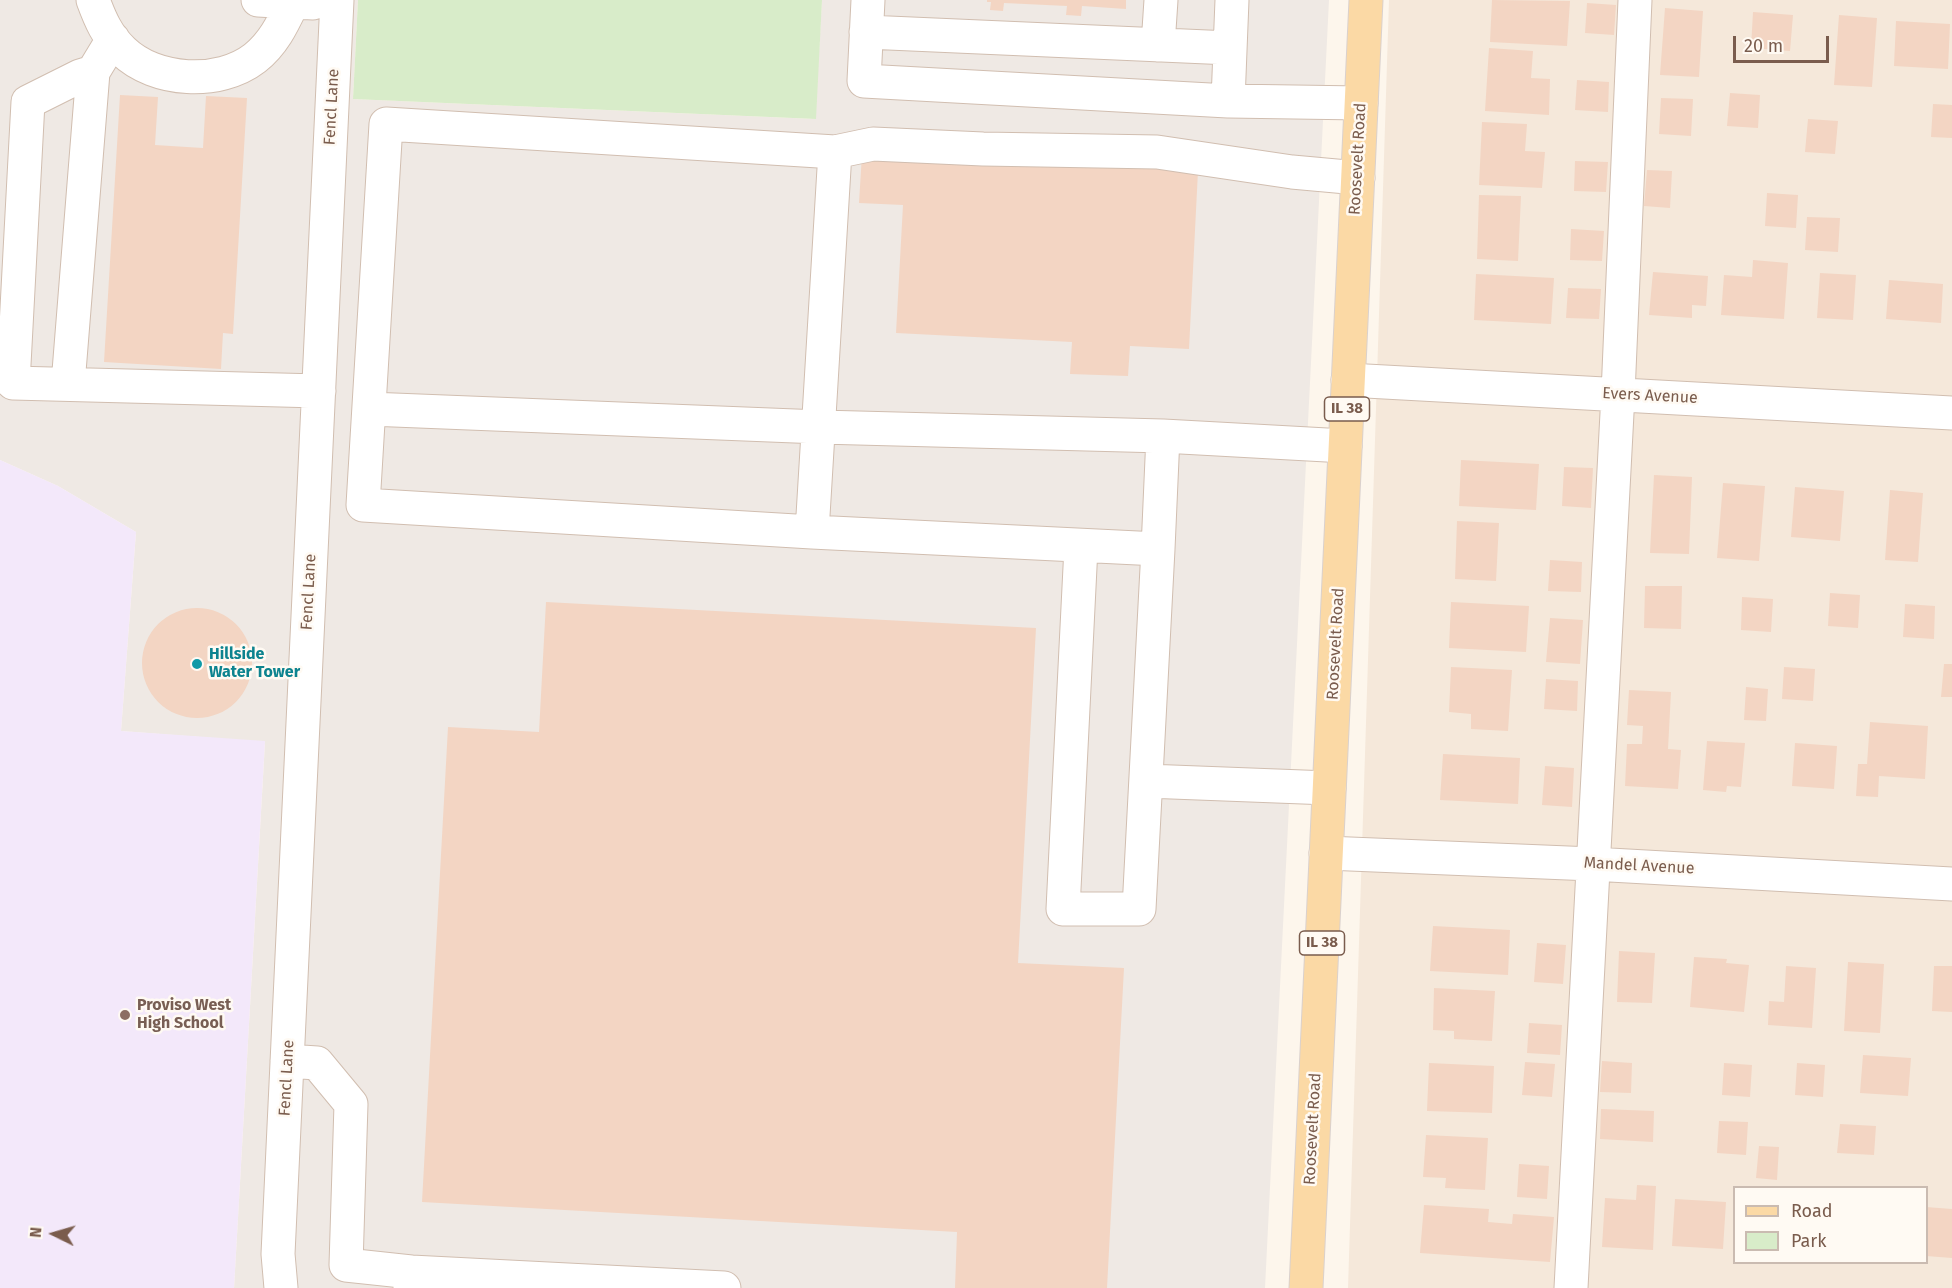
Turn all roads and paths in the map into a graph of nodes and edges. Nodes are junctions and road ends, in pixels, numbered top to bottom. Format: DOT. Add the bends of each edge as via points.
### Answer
graph roads {
  1 [pos="93,0"];
  2 [pos="258,0"];
  3 [pos="868,0"];
  4 [pos="1161,0"];
  5 [pos="1232,0"];
  6 [pos="1366,0"];
  7 [pos="1635,0"];
  8 [pos="293,2"];
  9 [pos="337,2"];
  10 [pos="866,32"];
  11 [pos="113,39"];
  12 [pos="1158,45"];
  13 [pos="1230,48"];
  14 [pos="93,72"];
  15 [pos="1228,101"];
  16 [pos="1361,103"];
  17 [pos="835,152"];
  18 [pos="1358,178"];
  19 [pos="1348,380"];
  20 [pos="68,384"];
  21 [pos="319,391"];
  22 [pos="1618,394"];
  23 [pos="369,410"];
  24 [pos="1952,413"];
  25 [pos="820,427"];
  26 [pos="1163,436"];
  27 [pos="1345,446"];
  28 [pos="812,532"];
  29 [pos="1081,547"];
  30 [pos="1158,549"];
  31 [pos="1146,781"];
  32 [pos="1329,788"];
  33 [pos="1326,853"];
  34 [pos="1592,864"];
  35 [pos="1952,884"];
  36 [pos="287,1061"];
  37 [pos="411,1280"];
  38 [pos="281,1288"];
  39 [pos="724,1288"];
  40 [pos="1305,1288"];
  41 [pos="1571,1288"];
  1 -- 11 [label="street" via="101,24"];
  2 -- 8 [label="street, Fencl Lane"];
  3 -- 10 [label="street"];
  4 -- 12 [label="street"];
  5 -- 13 [label="street"];
  6 -- 16 [label="main road, Roosevelt Road / IL 38"];
  7 -- 22 [label="street"];
  8 -- 9 [label="street, Fencl Lane"];
  8 -- 11 [label="street" via="278,34 254,59 222,74 187,78 153,70 123,52"];
  9 -- 21 [label="street, Fencl Lane"];
  10 -- 12 [label="street"];
  10 -- 15 [label="street" via="864,81"];
  11 -- 14 [label="street"];
  12 -- 13 [label="street"];
  13 -- 15 [label="street"];
  14 -- 20 [label="street"];
  14 -- 20 [label="street" via="28,102 13,383"];
  15 -- 16 [label="street"];
  16 -- 18 [label="main road, Roosevelt Road / IL 38"];
  17 -- 18 [label="street" via="873,144 1157,152"];
  17 -- 23 [label="street" via="386,124"];
  17 -- 25 [label="street"];
  18 -- 19 [label="main road, Roosevelt Road / IL 38"];
  19 -- 22 [label="street, Evers Avenue"];
  19 -- 27 [label="main road, Roosevelt Road / IL 38"];
  20 -- 21 [label="street"];
  21 -- 36 [label="street, Fencl Lane"];
  22 -- 24 [label="street, Evers Avenue"];
  22 -- 34 [label="street"];
  23 -- 25 [label="street"];
  23 -- 28 [label="street" via="363,505"];
  25 -- 26 [label="street"];
  25 -- 28 [label="street"];
  26 -- 27 [label="street"];
  26 -- 30 [label="street"];
  27 -- 32 [label="main road, Roosevelt Road / IL 38"];
  28 -- 29 [label="street"];
  29 -- 30 [label="street"];
  29 -- 31 [label="street" via="1063,909 1139,909"];
  30 -- 31 [label="street"];
  31 -- 32 [label="street"];
  32 -- 33 [label="main road, Roosevelt Road / IL 38"];
  33 -- 34 [label="street, Mandel Avenue"];
  33 -- 40 [label="main road, Roosevelt Road / IL 38"];
  34 -- 35 [label="street, Mandel Avenue"];
  34 -- 41 [label="street"];
  36 -- 37 [label="street" via="317,1063 351,1104 346,1265"];
  36 -- 38 [label="street, Fencl Lane" via="278,1254"];
  37 -- 39 [label="street"];
}
